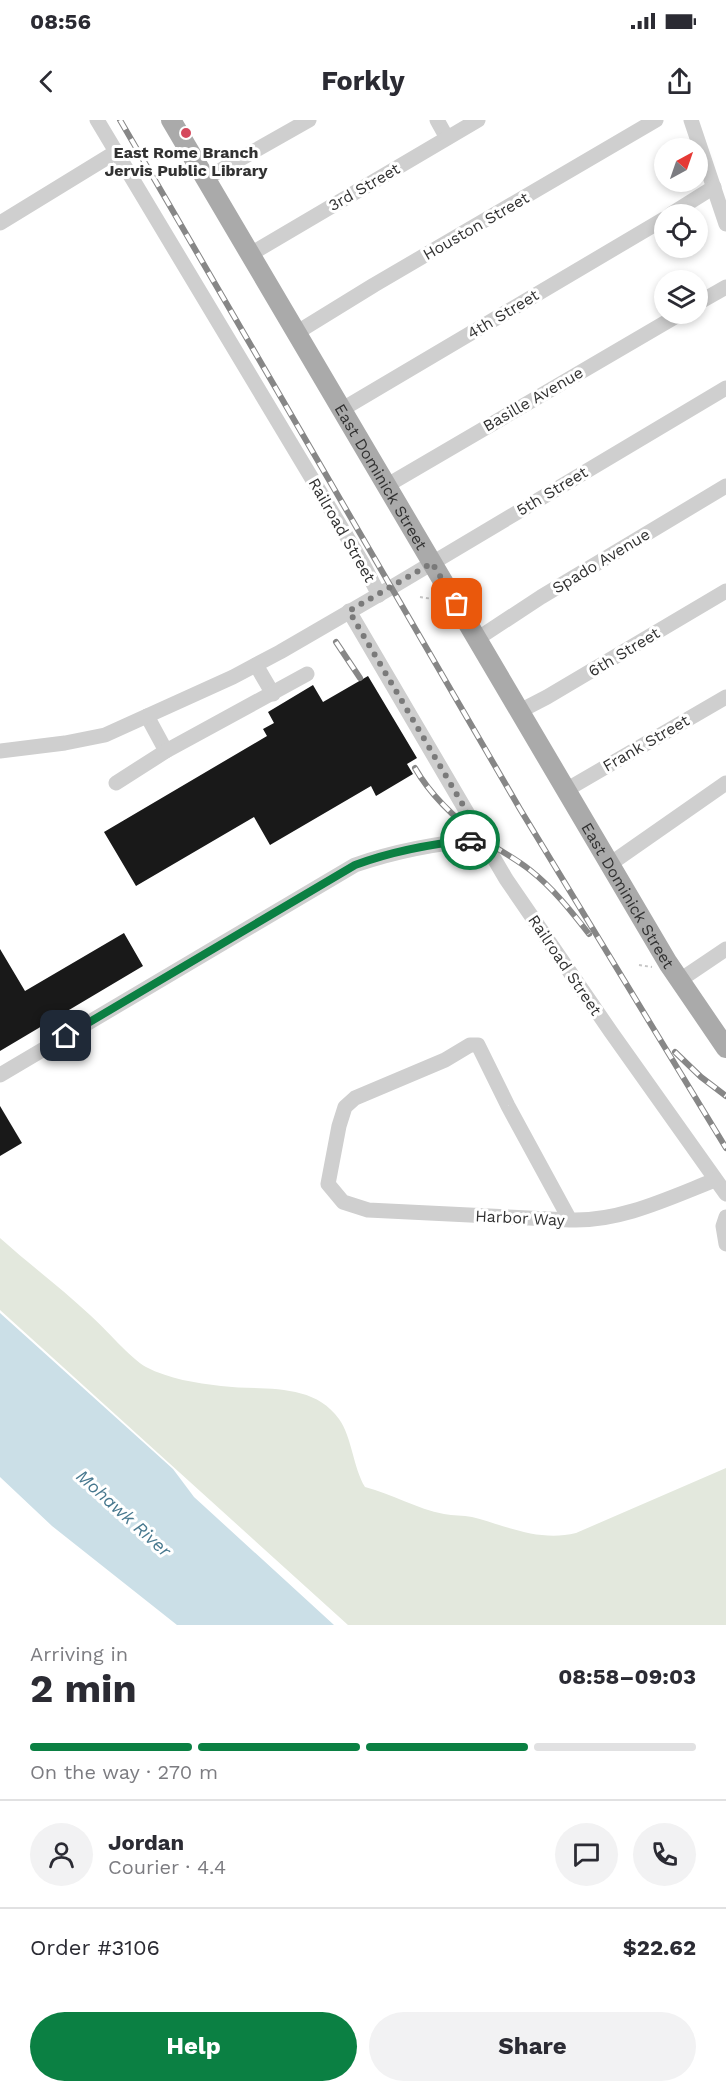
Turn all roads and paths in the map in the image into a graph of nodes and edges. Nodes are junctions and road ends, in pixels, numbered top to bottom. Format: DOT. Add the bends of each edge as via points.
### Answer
graph roads {
  1 [pos="97,120"];
  2 [pos="171,120"];
  3 [pos="309,120"];
  4 [pos="437,120"];
  5 [pos="478,120"];
  6 [pos="656,120"];
  7 [pos="691,120"];
  8 [pos="447,138"];
  9 [pos="116,152"];
  10 [pos="205,179"];
  11 [pos="714,188"];
  12 [pos="688,204"];
  13 [pos="0,223"];
  14 [pos="726,224"];
  15 [pos="654,225"];
  16 [pos="249,255"];
  17 [pos="726,287"];
  18 [pos="708,297"];
  19 [pos="663,324"];
  20 [pos="296,333"];
  21 [pos="726,388"];
  22 [pos="341,410"];
  23 [pos="386,486"];
  24 [pos="726,486"];
  25 [pos="432,563"];
  26 [pos="726,591"];
  27 [pos="379,595"];
  28 [pos="420,597"];
  29 [pos="433,599"];
  30 [pos="349,611"];
  31 [pos="477,639"];
  32 [pos="256,665"];
  33 [pos="307,674"];
  34 [pos="273,694"];
  35 [pos="726,697"];
  36 [pos="520,711"];
  37 [pos="147,716"];
  38 [pos="0,751"];
  39 [pos="166,752"];
  40 [pos="116,783"];
  41 [pos="726,783"];
  42 [pos="566,790"];
  43 [pos="483,839"];
  44 [pos="610,864"];
  45 [pos="726,949"];
  46 [pos="639,965"];
  47 [pos="652,967"];
  48 [pos="680,980"];
  49 [pos="726,1048"];
  50 [pos="0,1075"];
  51 [pos="715,1180"];
  52 [pos="726,1194"];
  53 [pos="726,1217"];
  54 [pos="570,1220"];
  55 [pos="726,1244"];
  1 -- 9 [label="street, Railroad Street"];
  2 -- 10 [label="main road, East Dominick Street"];
  3 -- 10 [label="street"];
  4 -- 8 [label="street"];
  5 -- 8 [label="street, 3rd Street"];
  6 -- 20 [label="street, Houston Street"];
  7 -- 11 [label="street"];
  8 -- 16 [label="street, 3rd Street"];
  9 -- 13 [label="street"];
  9 -- 27 [label="street, Railroad Street"];
  10 -- 16 [label="main road, East Dominick Street"];
  11 -- 12 [label="street"];
  11 -- 14 [label="street"];
  15 -- 22 [label="street, 4th Street"];
  16 -- 20 [label="main road, East Dominick Street"];
  17 -- 18 [label="street"];
  19 -- 23 [label="street, Basille Avenue"];
  20 -- 22 [label="main road, East Dominick Street"];
  21 -- 25 [label="street, 5th Street"];
  22 -- 23 [label="main road, East Dominick Street"];
  23 -- 25 [label="main road, East Dominick Street"];
  24 -- 31 [label="street, Spado Avenue"];
  25 -- 27 [label="street, 5th Street"];
  25 -- 31 [label="main road, East Dominick Street"];
  26 -- 36 [label="street, 6th Street"];
  27 -- 30 [label="street, Railroad Street"];
  28 -- 29 [label="path"];
  30 -- 32 [label="street"];
  30 -- 43 [label="street, Railroad Street"];
  31 -- 36 [label="main road, East Dominick Street"];
  32 -- 34 [label="street"];
  32 -- 37 [label="street"];
  33 -- 34 [label="street"];
  34 -- 39 [label="street"];
  35 -- 42 [label="street, Frank Street"];
  36 -- 42 [label="main road, East Dominick Street"];
  37 -- 38 [label="street" via="105,735"];
  37 -- 39 [label="street"];
  39 -- 40 [label="street"];
  41 -- 44 [label="street"];
  42 -- 44 [label="main road, East Dominick Street"];
  43 -- 50 [label="street" via="390,852 355,865"];
  43 -- 51 [label="street, Railroad Street" via="526,908"];
  44 -- 48 [label="main road, East Dominick Street"];
  45 -- 48 [label="street"];
  46 -- 47 [label="path"];
  48 -- 49 [label="main road, East Dominick Street"];
  51 -- 52 [label="street, Railroad Street"];
  51 -- 54 [label="street, Harbor Way" via="603,1219"];
  53 -- 55 [label="street"];
  54 -- 54 [label="street, Harbor Way" via="368,1210 343,1202 328,1184 345,1107 355,1098 445,1060 470,1045 478,1045"];
}
